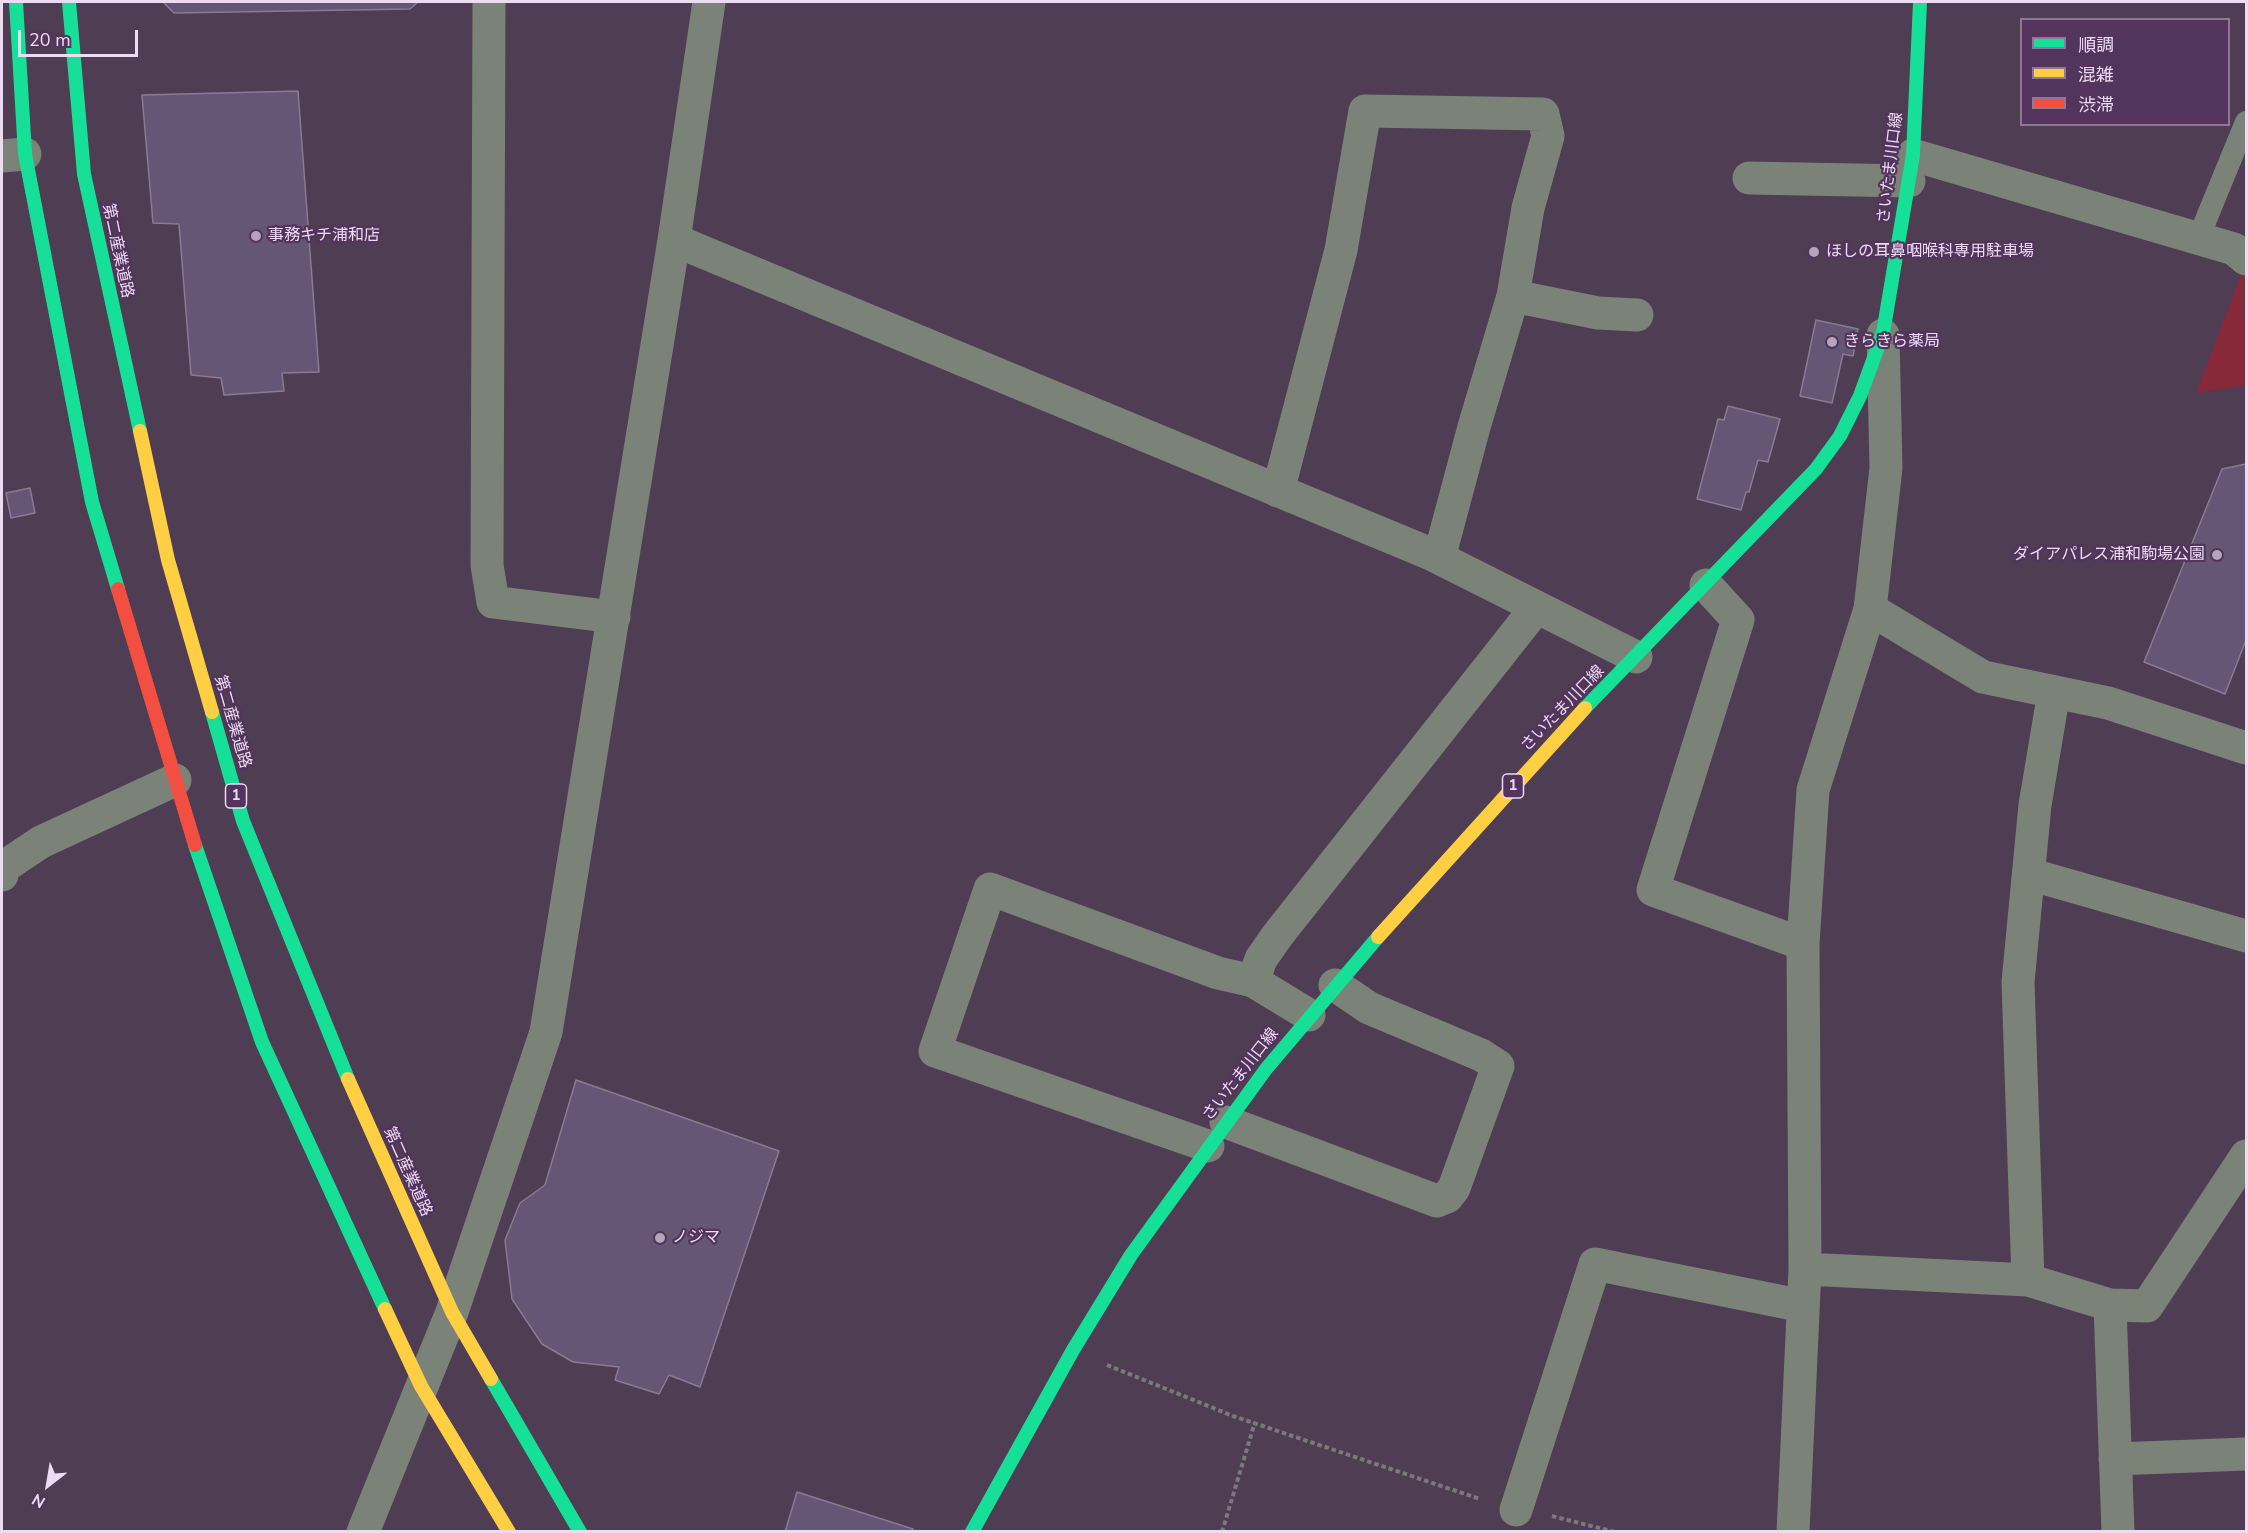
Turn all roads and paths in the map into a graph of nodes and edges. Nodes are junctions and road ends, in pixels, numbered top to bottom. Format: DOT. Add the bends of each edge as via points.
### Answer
graph roads {
  1 [pos="16,2"];
  2 [pos="69,2"];
  3 [pos="489,2"];
  4 [pos="709,2"];
  5 [pos="1920,2"];
  6 [pos="2247,122"];
  7 [pos="14,155"];
  8 [pos="1911,168"];
  9 [pos="1749,178"];
  10 [pos="2198,239"];
  11 [pos="674,240"];
  12 [pos="2247,259"];
  13 [pos="1513,296"];
  14 [pos="1637,315"];
  15 [pos="1883,333"];
  16 [pos="1278,491"];
  17 [pos="1439,558"];
  18 [pos="1706,585"];
  19 [pos="1536,608"];
  20 [pos="1870,609"];
  21 [pos="614,617"];
  22 [pos="1636,657"];
  23 [pos="2054,692"];
  24 [pos="2247,748"];
  25 [pos="175,780"];
  26 [pos="2029,874"];
  27 [pos="2,875"];
  28 [pos="2247,936"];
  29 [pos="1803,944"];
  30 [pos="1252,981"];
  31 [pos="1335,985"];
  32 [pos="1309,1015"];
  33 [pos="1217,1134"];
  34 [pos="2247,1155"];
  35 [pos="1805,1269"];
  36 [pos="2028,1280"];
  37 [pos="2110,1305"];
  38 [pos="1803,1306"];
  39 [pos="452,1312"];
  40 [pos="1074,1350"];
  41 [pos="421,1386"];
  42 [pos="1255,1422"];
  43 [pos="2247,1454"];
  44 [pos="2115,1459"];
  45 [pos="1516,1510"];
  46 [pos="363,1532"];
  47 [pos="509,1532"];
  48 [pos="580,1532"];
  49 [pos="972,1532"];
  50 [pos="1222,1532"];
  51 [pos="1615,1532"];
  52 [pos="1793,1532"];
  53 [pos="2118,1532"];
  1 -- 7 [label="main road"];
  2 -- 39 [label="main road, 第二産業道路 / 1" via="84,174 168,560 243,821 357,1101"];
  3 -- 21 [label="street" via="487,565 493,602"];
  4 -- 11 [label="street"];
  5 -- 8 [label="main road, さいたま川口線 / 1"];
  6 -- 10 [label="lane"];
  7 -- 25 [label="main road" via="92,502"];
  8 -- 9 [label="street"];
  8 -- 10 [label="street"];
  8 -- 15 [label="main road, さいたま川口線 / 1"];
  10 -- 12 [label="street" via="2234,249"];
  11 -- 16 [label="street"];
  11 -- 21 [label="street"];
  13 -- 14 [label="street" via="1598,313"];
  13 -- 16 [label="street" via="1528,208 1548,136 1543,114 1365,111 1341,250"];
  13 -- 17 [label="street"];
  15 -- 18 [label="main road, さいたま川口線 / 1" via="1860,396 1840,435 1816,468"];
  15 -- 20 [label="street" via="1886,468"];
  16 -- 17 [label="street"];
  17 -- 19 [label="street"];
  18 -- 22 [label="main road, さいたま川口線 / 1"];
  18 -- 29 [label="street" via="1738,620 1653,890"];
  19 -- 22 [label="street"];
  19 -- 30 [label="street" via="1276,936"];
  20 -- 23 [label="street" via="1983,677"];
  20 -- 29 [label="street" via="1813,790"];
  21 -- 39 [label="street" via="546,1032"];
  22 -- 31 [label="main road, さいたま川口線 / 1" via="1557,737"];
  23 -- 24 [label="street" via="2108,703"];
  23 -- 26 [label="street" via="2035,805"];
  25 -- 27 [label="street" via="41,842 3,868"];
  25 -- 41 [label="main road" via="262,1042"];
  26 -- 28 [label="street"];
  26 -- 36 [label="street" via="2018,982"];
  29 -- 35 [label="street"];
  30 -- 32 [label="street"];
  30 -- 33 [label="street" via="1218,973 990,889 935,1051"];
  31 -- 32 [label="main road, さいたま川口線 / 1"];
  31 -- 33 [label="street" via="1369,1008 1481,1055 1498,1066 1454,1188 1447,1197 1437,1201"];
  32 -- 33 [label="main road, さいたま川口線 / 1"];
  33 -- 40 [label="main road, さいたま川口線 / 1" via="1131,1255"];
  34 -- 37 [label="street" via="2148,1306"];
  35 -- 36 [label="street"];
  35 -- 38 [label="street"];
  36 -- 37 [label="street"];
  37 -- 44 [label="street"];
  38 -- 45 [label="street" via="1595,1264"];
  38 -- 52 [label="street"];
  39 -- 41 [label="street"];
  39 -- 48 [label="main road, 第二産業道路 / 1"];
  40 -- 42 [label="path"];
  40 -- 49 [label="main road, さいたま川口線 / 1"];
  41 -- 46 [label="street"];
  41 -- 47 [label="main road"];
  42 -- 45 [label="path"];
  42 -- 50 [label="path"];
  43 -- 44 [label="street"];
  44 -- 53 [label="street"];
  45 -- 51 [label="path"];
}
